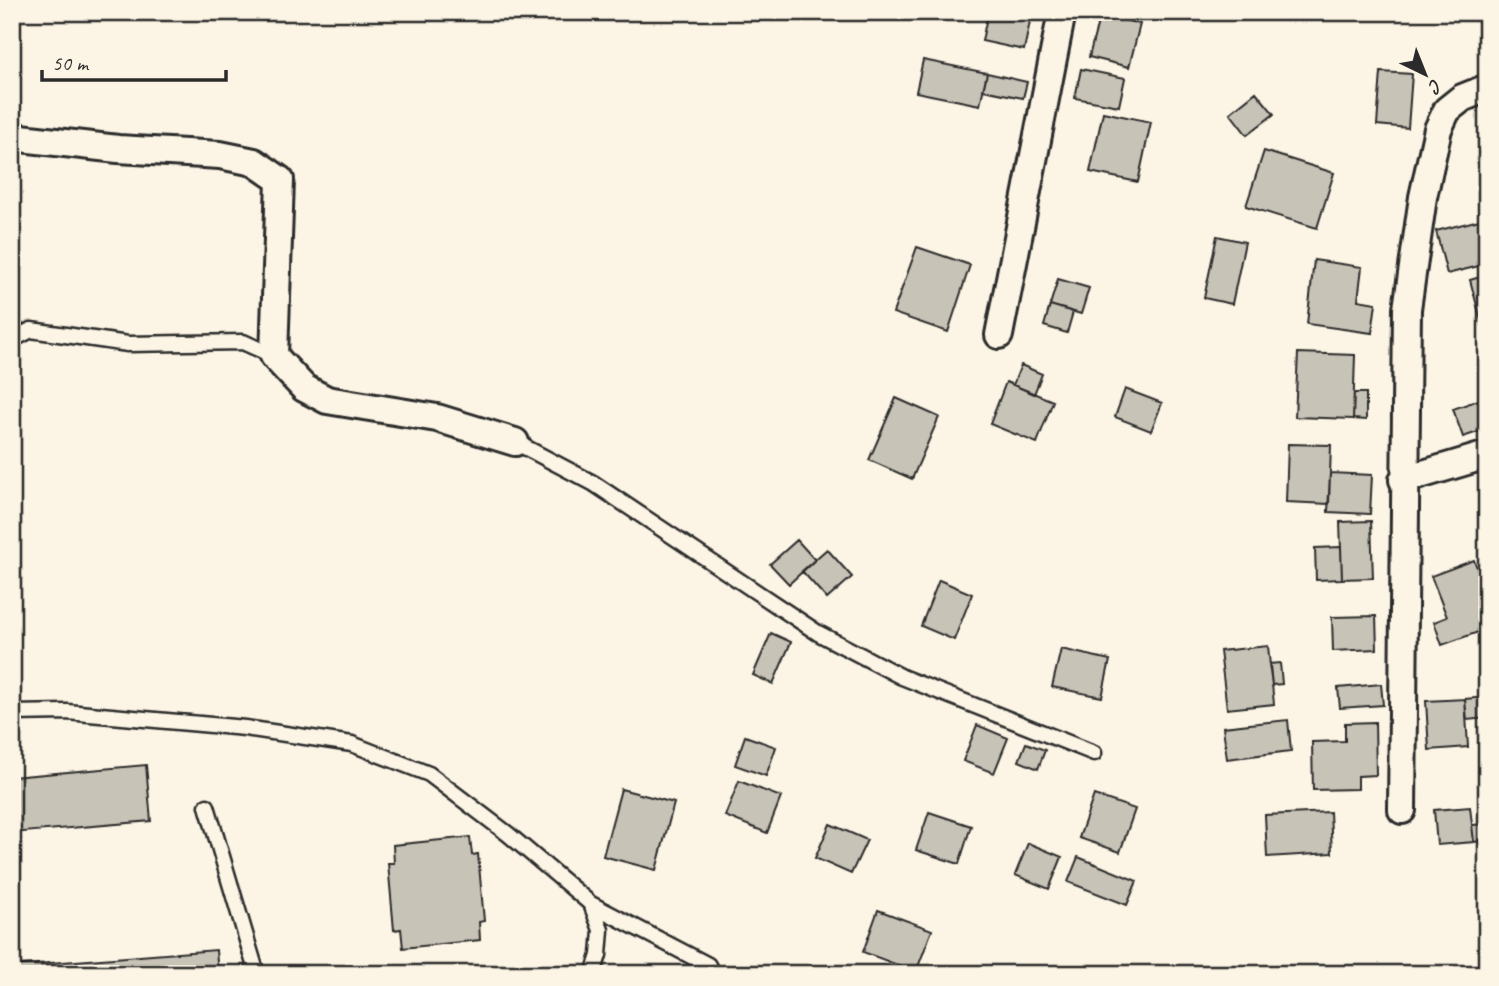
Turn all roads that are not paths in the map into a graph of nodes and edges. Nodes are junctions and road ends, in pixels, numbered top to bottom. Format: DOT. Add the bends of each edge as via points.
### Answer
graph roads {
  1 [pos="1062,12"];
  2 [pos="1487,88"];
  3 [pos="12,137"];
  4 [pos="999,335"];
  5 [pos="12,340"];
  6 [pos="274,356"];
  7 [pos="515,442"];
  8 [pos="1487,455"];
  9 [pos="1403,480"];
  10 [pos="12,713"];
  11 [pos="1094,753"];
  12 [pos="207,806"];
  13 [pos="1402,810"];
  14 [pos="591,904"];
  15 [pos="257,974"];
  16 [pos="593,974"];
  17 [pos="712,974"];
  1 -- 4 [label="street"];
  2 -- 9 [label="street" via="1447,110 1431,151 1407,309"];
  3 -- 6 [label="street" via="220,155 254,162 280,180"];
  5 -- 6 [label="lane" via="31,330 128,344 243,342"];
  6 -- 7 [label="street" via="304,388 327,400 436,418"];
  7 -- 11 [label="lane" via="593,483 818,633 902,677"];
  8 -- 9 [label="street"];
  9 -- 13 [label="street"];
  10 -- 14 [label="lane" via="67,712 245,728 352,744 429,775"];
  12 -- 15 [label="lane"];
  14 -- 16 [label="lane" via="601,930"];
  14 -- 17 [label="lane" via="708,965"];
}
